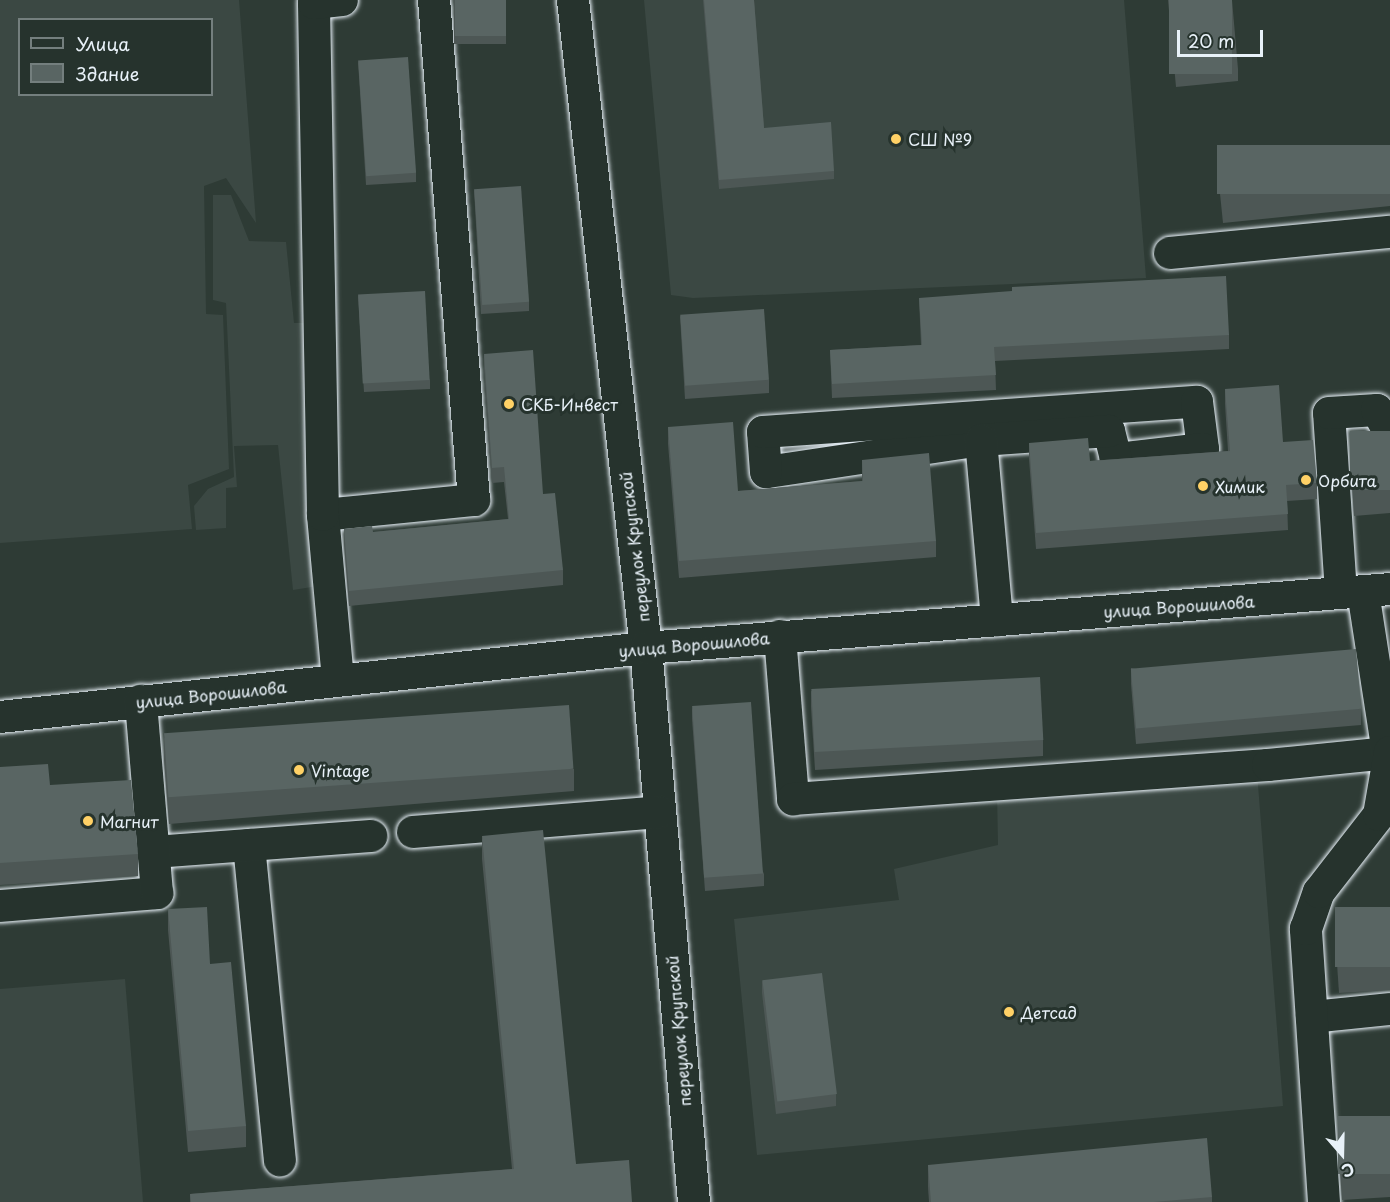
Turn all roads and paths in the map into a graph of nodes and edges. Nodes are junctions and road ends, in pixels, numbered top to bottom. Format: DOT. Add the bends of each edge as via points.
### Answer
graph roads {
  1 [pos="342,0"];
  2 [pos="434,0"];
  3 [pos="573,0"];
  4 [pos="1390,232"];
  5 [pos="1170,253"];
  6 [pos="1390,433"];
  7 [pos="981,440"];
  8 [pos="323,515"];
  9 [pos="1365,591"];
  10 [pos="997,620"];
  11 [pos="780,636"];
  12 [pos="646,648"];
  13 [pos="338,680"];
  14 [pos="141,701"];
  15 [pos="0,717"];
  16 [pos="1389,752"];
  17 [pos="659,812"];
  18 [pos="413,832"];
  19 [pos="371,836"];
  20 [pos="249,845"];
  21 [pos="153,852"];
  22 [pos="0,906"];
  23 [pos="1390,1009"];
  24 [pos="1312,1017"];
  25 [pos="280,1160"];
  26 [pos="694,1202"];
  27 [pos="1324,1202"];
  1 -- 8 [label="street" via="314,3"];
  2 -- 8 [label="street" via="474,500"];
  3 -- 12 [label="street, переулок Крупской"];
  4 -- 5 [label="street"];
  6 -- 9 [label="street" via="1377,410 1329,413"];
  7 -- 7 [label="street" via="1109,431 1116,459 1203,449 1197,402 763,432 766,472"];
  7 -- 10 [label="street"];
  8 -- 13 [label="street"];
  9 -- 10 [label="street, улица Ворошилова"];
  9 -- 16 [label="street"];
  10 -- 11 [label="street, улица Ворошилова"];
  11 -- 12 [label="street, улица Ворошилова"];
  11 -- 16 [label="street" via="794,799"];
  12 -- 13 [label="street, улица Ворошилова"];
  12 -- 17 [label="street, переулок Крупской"];
  13 -- 14 [label="street, улица Ворошилова"];
  14 -- 15 [label="street, улица Ворошилова"];
  14 -- 21 [label="street"];
  16 -- 24 [label="street" via="1379,815 1319,892 1306,929"];
  17 -- 18 [label="street"];
  17 -- 26 [label="street, переулок Крупской"];
  19 -- 20 [label="street"];
  20 -- 21 [label="street"];
  20 -- 25 [label="street"];
  21 -- 22 [label="street" via="156,893"];
  23 -- 24 [label="street"];
  24 -- 27 [label="street"];
}
